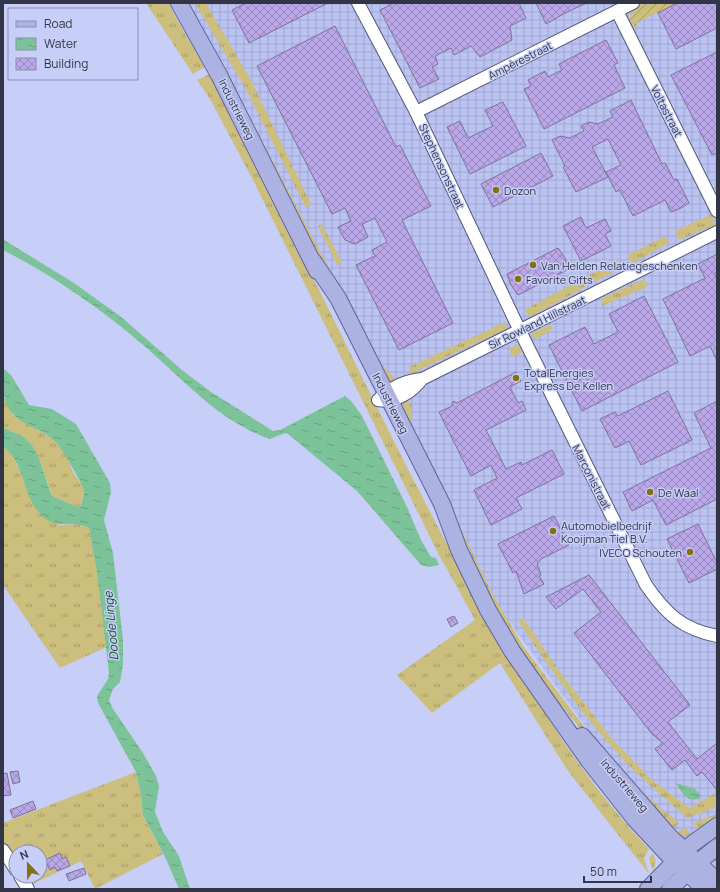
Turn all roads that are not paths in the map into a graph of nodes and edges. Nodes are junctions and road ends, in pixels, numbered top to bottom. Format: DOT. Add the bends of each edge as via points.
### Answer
graph roads {
  1 [pos="179,3"];
  2 [pos="358,3"];
  3 [pos="624,6"];
  4 [pos="416,112"];
  5 [pos="717,211"];
  6 [pos="717,232"];
  7 [pos="520,331"];
  8 [pos="385,398"];
  9 [pos="717,636"];
  10 [pos="717,826"];
  11 [pos="717,847"];
  12 [pos="679,856"];
  13 [pos="692,868"];
  14 [pos="717,881"];
  15 [pos="648,889"];
  16 [pos="670,889"];
  17 [pos="704,889"];
  1 -- 8 [label="main road, Industrieweg" via="219,75 313,261 338,298"];
  2 -- 4 [label="street, Stephensonstraat"];
  3 -- 4 [label="street, Ampèrestraat"];
  3 -- 5 [label="street, Voltastraat"];
  4 -- 7 [label="street, Stephensonstraat"];
  6 -- 7 [label="street, Sir Rowland Hillstraat"];
  7 -- 8 [label="street, Sir Rowland Hillstraat" via="422,379 415,388"];
  7 -- 9 [label="street, Marconistraat" via="646,585 677,621 700,633"];
  8 -- 12 [label="main road, Industrieweg" via="433,508 459,550 512,652 589,761 634,818"];
  10 -- 12 [label="main road"];
  11 -- 13 [label="main road"];
  12 -- 13 [label="main road, Industrieweg"];
  12 -- 15 [label="main road"];
  13 -- 14 [label="main road, Industrieweg"];
  13 -- 16 [label="main road"];
  13 -- 17 [label="main road, Industrieweg"];
}
